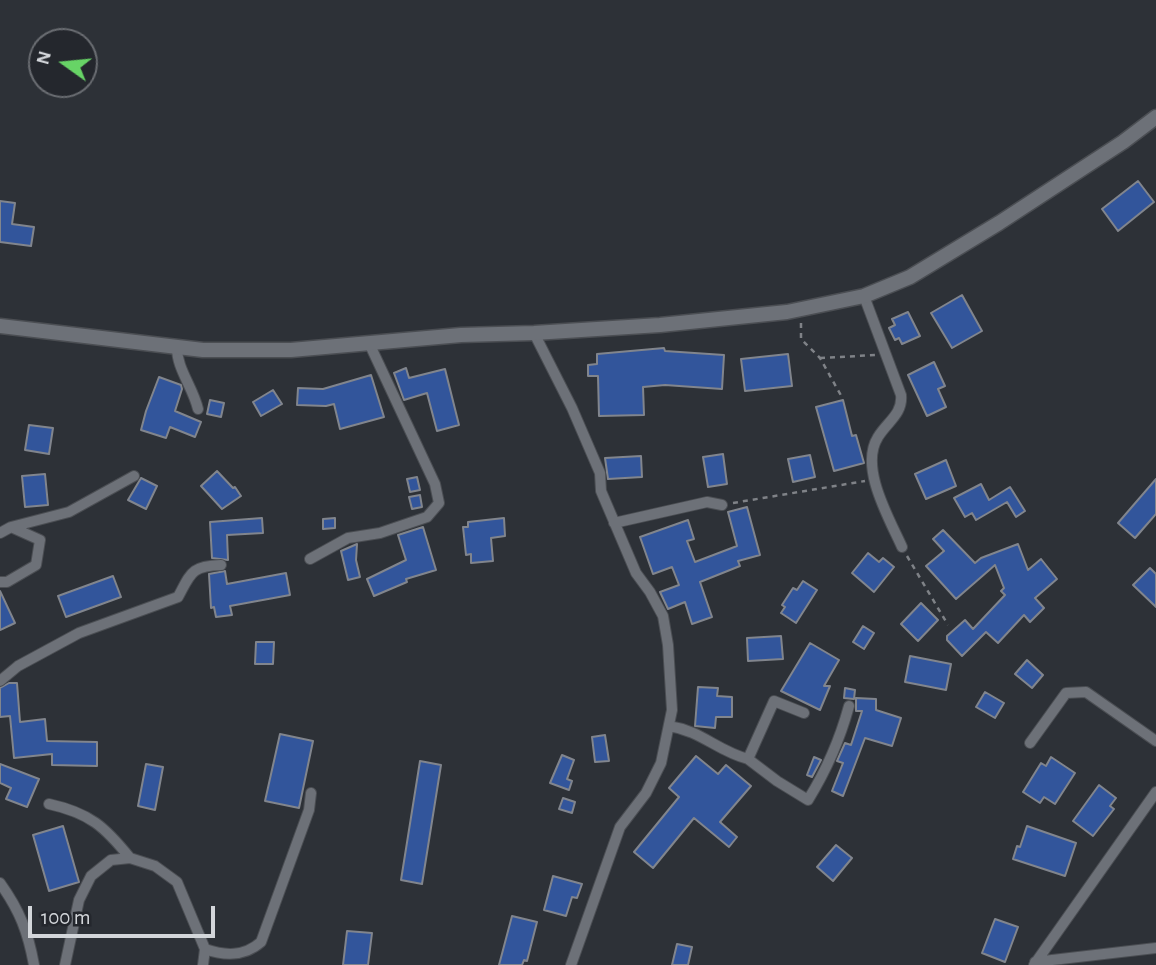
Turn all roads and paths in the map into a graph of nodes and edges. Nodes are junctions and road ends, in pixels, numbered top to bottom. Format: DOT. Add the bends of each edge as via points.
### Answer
graph roads {
  1 [pos="1156,117"];
  2 [pos="864,296"];
  3 [pos="800,310"];
  4 [pos="0,326"];
  5 [pos="534,333"];
  6 [pos="369,343"];
  7 [pos="177,346"];
  8 [pos="886,354"];
  9 [pos="820,358"];
  10 [pos="843,399"];
  11 [pos="198,409"];
  12 [pos="134,477"];
  13 [pos="875,480"];
  14 [pos="722,505"];
  15 [pos="614,523"];
  16 [pos="11,527"];
  17 [pos="0,533"];
  18 [pos="902,547"];
  19 [pos="310,559"];
  20 [pos="221,565"];
  21 [pos="0,582"];
  22 [pos="948,625"];
  23 [pos="0,681"];
  24 [pos="849,706"];
  25 [pos="804,713"];
  26 [pos="669,726"];
  27 [pos="1156,741"];
  28 [pos="1030,743"];
  29 [pos="748,759"];
  30 [pos="1156,792"];
  31 [pos="311,793"];
  32 [pos="49,804"];
  33 [pos="130,858"];
  34 [pos="0,883"];
  35 [pos="1156,948"];
  36 [pos="205,949"];
  37 [pos="1035,963"];
  38 [pos="34,965"];
  39 [pos="65,965"];
  40 [pos="203,965"];
  41 [pos="571,965"];
  1 -- 2 [label="street" via="999,223 910,277"];
  2 -- 3 [label="street"];
  2 -- 8 [label="street"];
  3 -- 5 [label="street"];
  3 -- 9 [label="path" via="801,339"];
  4 -- 7 [label="street"];
  5 -- 6 [label="street"];
  5 -- 15 [label="street" via="600,472 601,491"];
  6 -- 7 [label="street" via="291,350"];
  6 -- 19 [label="street" via="435,484 439,503 427,517 348,538"];
  7 -- 11 [label="street" via="177,358"];
  8 -- 9 [label="path"];
  8 -- 13 [label="street" via="901,400 900,410 874,445"];
  9 -- 10 [label="path"];
  12 -- 16 [label="street" via="69,512"];
  13 -- 14 [label="path"];
  13 -- 18 [label="street"];
  14 -- 15 [label="street" via="707,502"];
  15 -- 26 [label="street" via="663,616 671,697"];
  16 -- 17 [label="street"];
  16 -- 21 [label="street" via="40,540 36,565"];
  18 -- 22 [label="path"];
  20 -- 23 [label="street" via="203,565 190,574 178,597 79,633"];
  24 -- 29 [label="street" via="808,800"];
  25 -- 29 [label="street" via="774,701"];
  26 -- 29 [label="street" via="700,734 729,754"];
  26 -- 41 [label="street" via="653,780 612,845"];
  27 -- 28 [label="street" via="1086,692 1076,692 1066,693"];
  30 -- 37 [label="street"];
  31 -- 36 [label="street" via="309,810 261,942 251,951 233,954"];
  32 -- 33 [label="street" via="70,808 107,829"];
  33 -- 36 [label="street" via="155,866 177,883"];
  33 -- 39 [label="street" via="111,860 91,876 79,900"];
  34 -- 38 [label="street" via="21,914"];
  35 -- 37 [label="street"];
  36 -- 40 [label="street"];
}
